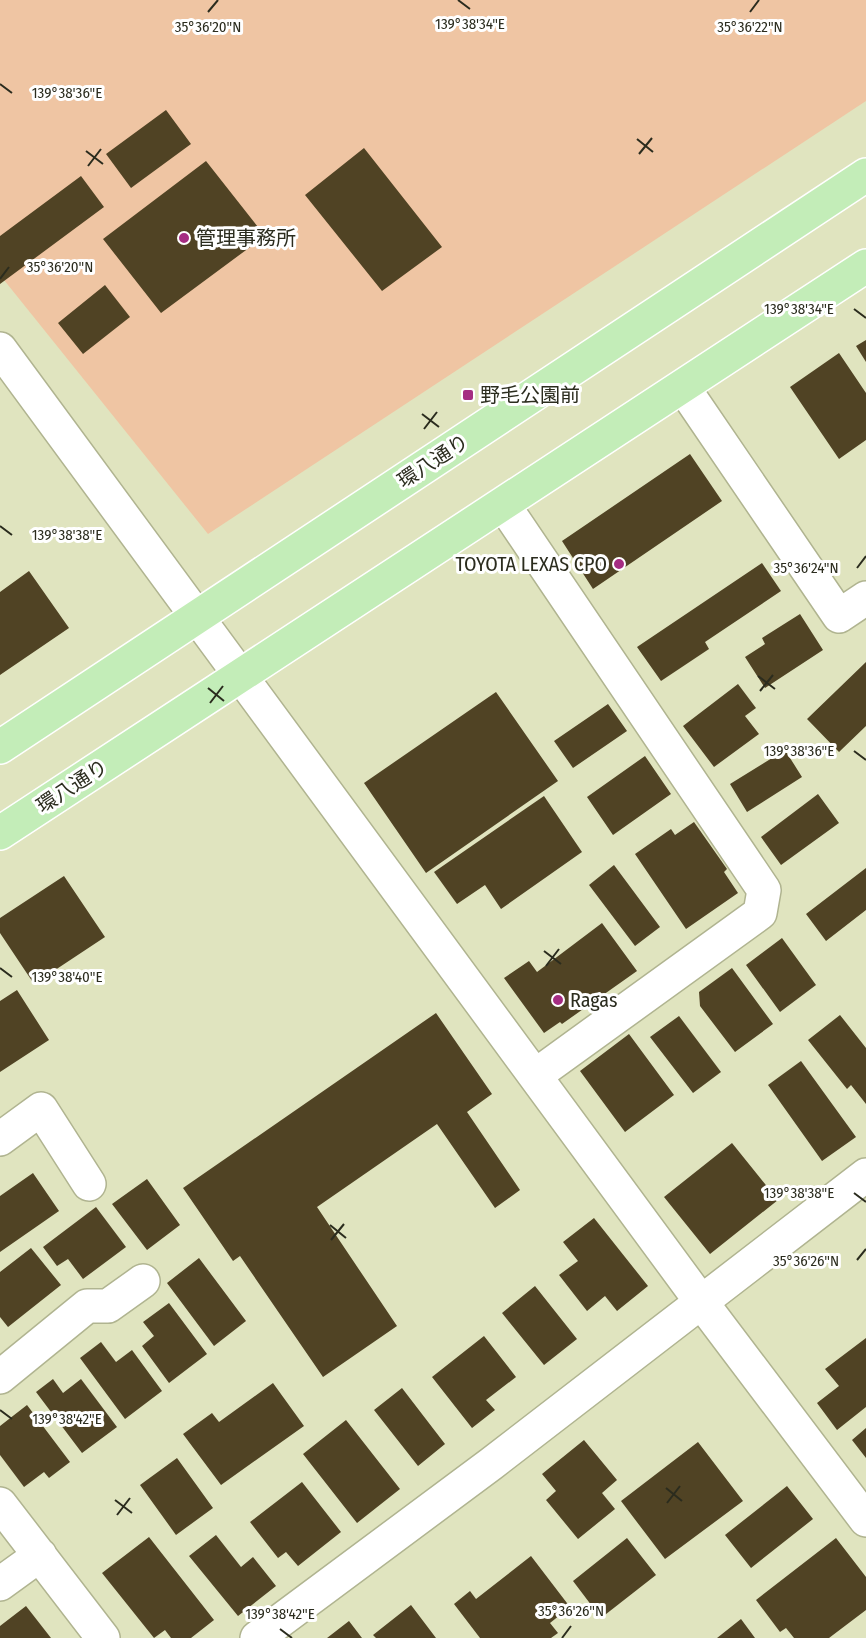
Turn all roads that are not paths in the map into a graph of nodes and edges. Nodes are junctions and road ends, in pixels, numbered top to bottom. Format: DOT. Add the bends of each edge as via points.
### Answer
graph roads {
  1 [pos="866,175"];
  2 [pos="866,266"];
  3 [pos="0,349"];
  4 [pos="683,387"];
  5 [pos="504,504"];
  6 [pos="866,598"];
  7 [pos="198,616"];
  8 [pos="242,676"];
  9 [pos="0,747"];
  10 [pos="0,833"];
  11 [pos="536,1076"];
  12 [pos="0,1139"];
  13 [pos="866,1175"];
  14 [pos="89,1184"];
  15 [pos="143,1281"];
  16 [pos="702,1303"];
  17 [pos="0,1377"];
  18 [pos="0,1504"];
  19 [pos="866,1520"];
  20 [pos="40,1555"];
  21 [pos="0,1584"];
  22 [pos="103,1638"];
  23 [pos="257,1638"];
  1 -- 7 [label="main road, 環八通り"];
  2 -- 4 [label="main road, 環八通り"];
  3 -- 7 [label="street"];
  4 -- 5 [label="main road, 環八通り"];
  4 -- 6 [label="street" via="839,616"];
  5 -- 8 [label="main road, 環八通り"];
  5 -- 11 [label="street" via="764,890 760,913"];
  7 -- 8 [label="street"];
  7 -- 9 [label="main road, 環八通り"];
  8 -- 10 [label="main road, 環八通り"];
  8 -- 11 [label="street"];
  11 -- 16 [label="street"];
  12 -- 14 [label="street" via="41,1110"];
  13 -- 16 [label="street"];
  15 -- 17 [label="street" via="108,1306 87,1306"];
  16 -- 19 [label="street"];
  16 -- 23 [label="street"];
  18 -- 20 [label="street"];
  20 -- 21 [label="street"];
  20 -- 22 [label="street"];
}
